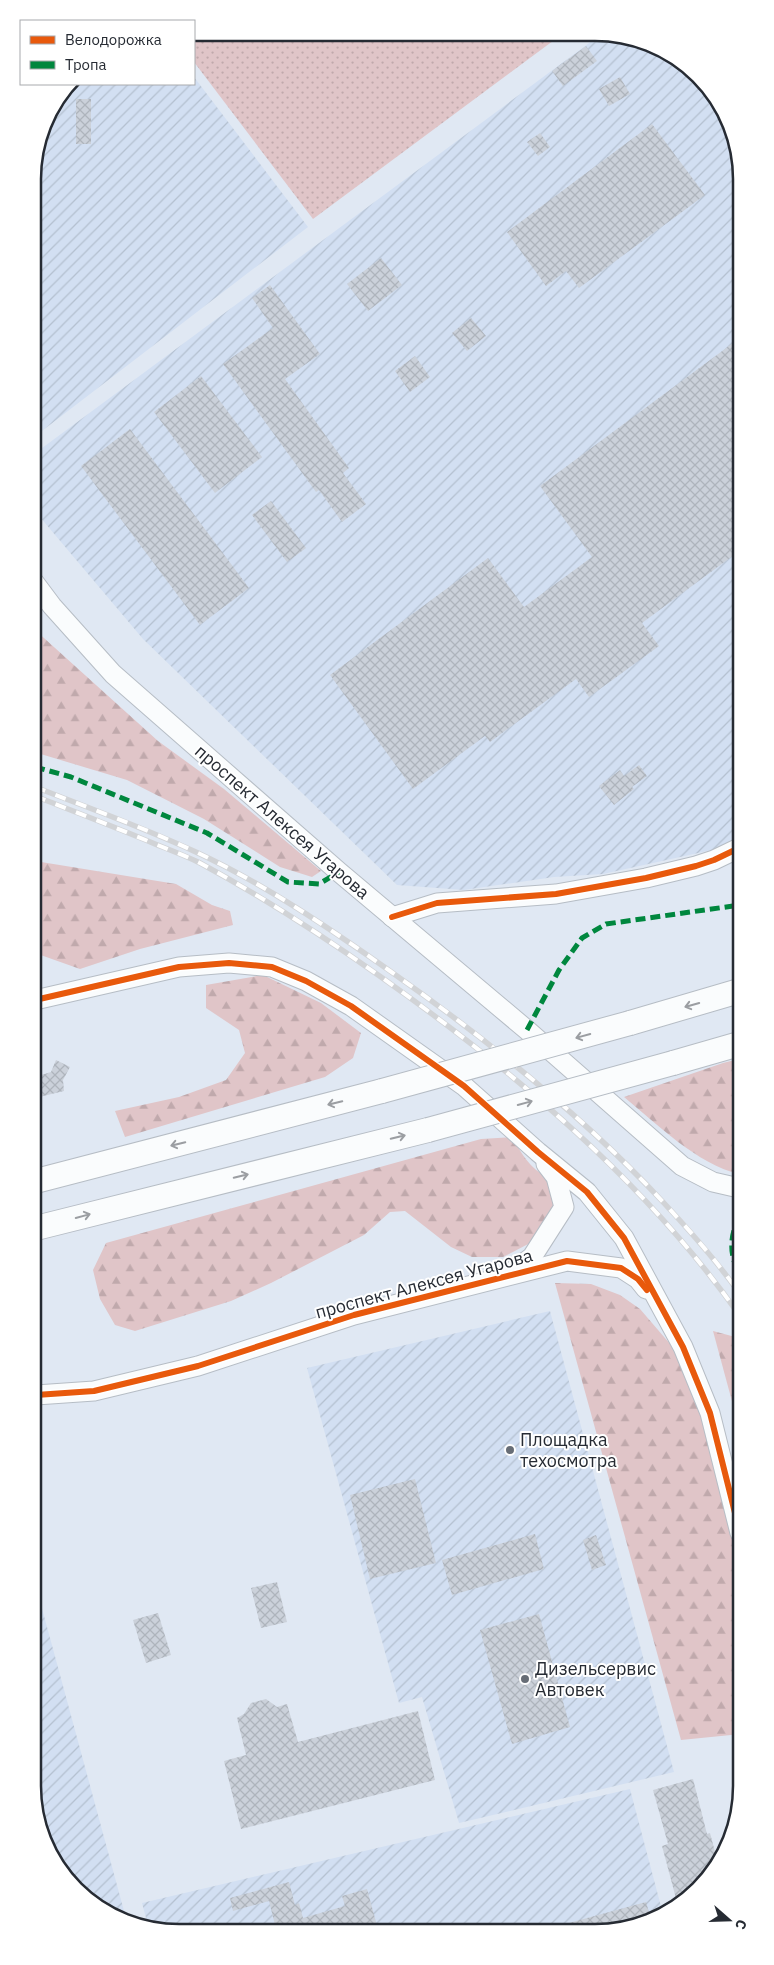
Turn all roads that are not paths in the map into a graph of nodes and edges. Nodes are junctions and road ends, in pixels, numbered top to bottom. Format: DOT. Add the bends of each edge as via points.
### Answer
graph roads {
  1 [pos="42,592"];
  2 [pos="733,851"];
  3 [pos="392,916"];
  4 [pos="732,993"];
  5 [pos="41,999"];
  6 [pos="732,1046"];
  7 [pos="538,1152"];
  8 [pos="41,1180"];
  9 [pos="732,1186"];
  10 [pos="41,1227"];
  11 [pos="506,1276"];
  12 [pos="661,1306"];
  13 [pos="41,1395"];
  14 [pos="732,1502"];
  1 -- 3 [label="street, проспект Алексея Угарова" via="114,674"];
  2 -- 3 [label="street" via="696,866 646,878 556,894 437,903"];
  3 -- 9 [label="street, проспект Алексея Угарова" via="682,1166 713,1182"];
  4 -- 8 [label="main road, one-way, bridge" via="382,1091"];
  5 -- 7 [label="street, проспект Алексея Угарова" via="179,967 229,963 272,967 351,1006 464,1086"];
  10 -- 6 [label="main road, one-way, bridge" via="428,1130"];
  7 -- 11 [label="street, проспект Алексея Угарова" via="556,1177 564,1207 532,1257"];
  7 -- 12 [label="street, проспект Алексея Угарова" via="594,1200 624,1238"];
  11 -- 12 [label="street, проспект Алексея Угарова" via="567,1261 621,1268 638,1279"];
  11 -- 13 [label="street, проспект Алексея Угарова" via="354,1315 198,1366 94,1391"];
  12 -- 14 [label="street, проспект Алексея Угарова" via="683,1346 710,1413"];
}
